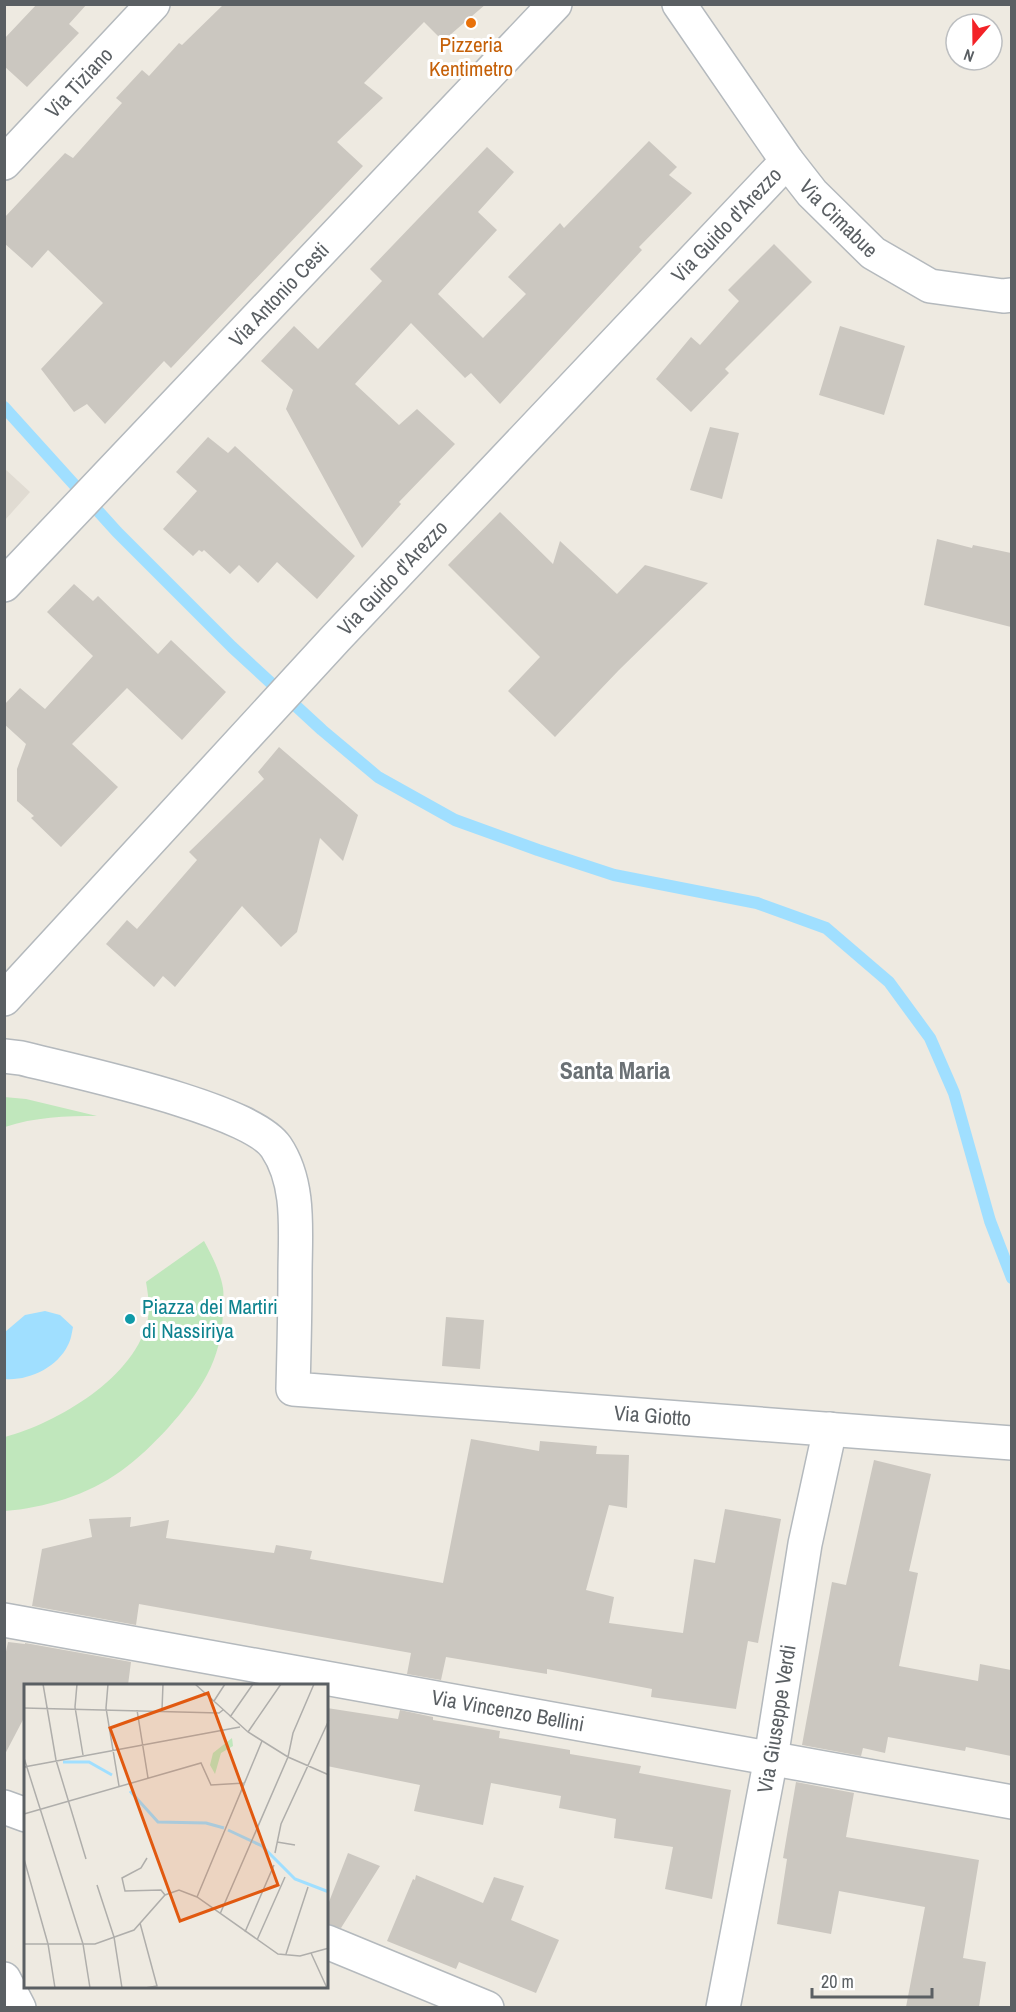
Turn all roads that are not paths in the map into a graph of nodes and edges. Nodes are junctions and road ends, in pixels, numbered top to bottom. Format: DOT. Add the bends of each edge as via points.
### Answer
graph roads {
  1 [pos="153,4"];
  2 [pos="555,4"];
  3 [pos="679,4"];
  4 [pos="787,161"];
  5 [pos="4,163"];
  6 [pos="1011,295"];
  7 [pos="4,585"];
  8 [pos="4,999"];
  9 [pos="4,1056"];
  10 [pos="830,1430"];
  11 [pos="1011,1443"];
  12 [pos="4,1620"];
  13 [pos="771,1758"];
  14 [pos="1011,1802"];
  15 [pos="4,1807"];
  16 [pos="24,1814"];
  17 [pos="328,1942"];
  18 [pos="4,1979"];
  19 [pos="19,2007"];
  20 [pos="484,2007"];
  21 [pos="723,2007"];
  1 -- 5 [label="street, Via Tiziano"];
  2 -- 7 [label="street, Via Antonio Cesti"];
  3 -- 4 [label="street, Via Cimabue"];
  4 -- 6 [label="street, Via Cimabue" via="812,193 873,253 930,286"];
  4 -- 8 [label="street, Via Guido d'Arezzo" via="336,638"];
  9 -- 10 [label="street, Via Giotto" via="202,1106 249,1125 276,1146 291,1179 295,1214 293,1389"];
  10 -- 11 [label="street, Via Giotto"];
  10 -- 13 [label="street, Via Giuseppe Verdi" via="804,1544"];
  12 -- 13 [label="street, Via Vincenzo Bellini"];
  13 -- 14 [label="street, Via Vincenzo Bellini"];
  13 -- 21 [label="street, Via Giuseppe Verdi"];
  15 -- 16 [label="street"];
  17 -- 20 [label="street"];
  18 -- 19 [label="street"];
}
